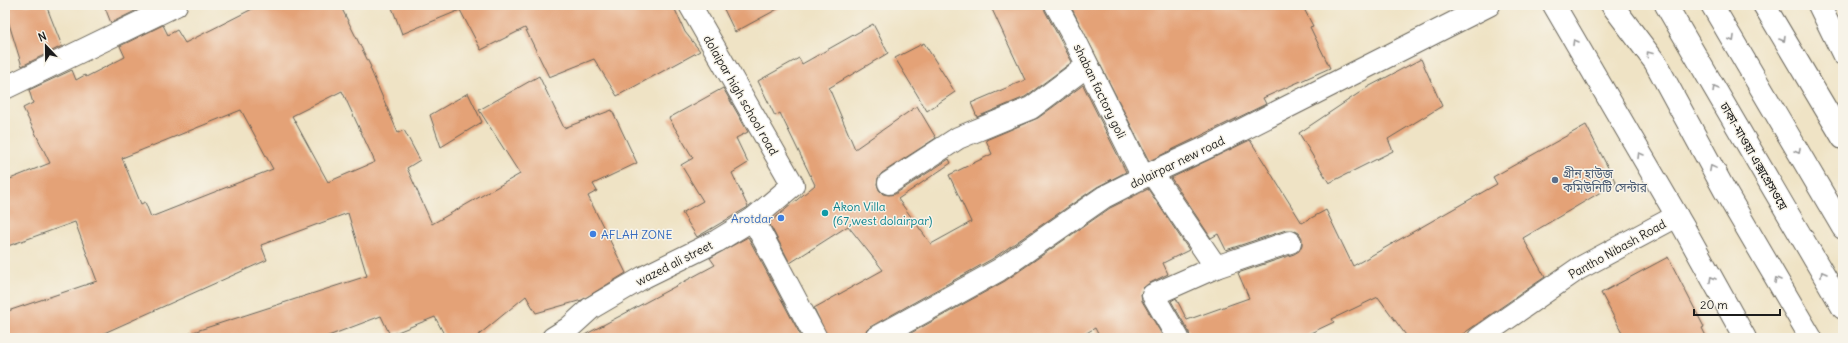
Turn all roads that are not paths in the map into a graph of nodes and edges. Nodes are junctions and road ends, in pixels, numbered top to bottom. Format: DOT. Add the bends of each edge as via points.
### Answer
graph roads {
  1 [pos="176,5"];
  2 [pos="690,5"];
  3 [pos="1056,5"];
  4 [pos="1489,5"];
  5 [pos="1554,5"];
  6 [pos="1612,5"];
  7 [pos="1666,5"];
  8 [pos="1712,5"];
  9 [pos="1764,5"];
  10 [pos="1819,5"];
  11 [pos="1843,54"];
  12 [pos="1087,66"];
  13 [pos="5,88"];
  14 [pos="1843,138"];
  15 [pos="1148,175"];
  16 [pos="889,183"];
  17 [pos="793,185"];
  18 [pos="1677,216"];
  19 [pos="753,219"];
  20 [pos="1843,228"];
  21 [pos="1290,242"];
  22 [pos="1216,267"];
  23 [pos="1843,308"];
  24 [pos="553,338"];
  25 [pos="816,338"];
  26 [pos="876,338"];
  27 [pos="1178,338"];
  28 [pos="1479,338"];
  29 [pos="1745,338"];
  30 [pos="1811,338"];
  1 -- 13 [label="main road"];
  2 -- 17 [label="main road, dolaipar high school road"];
  3 -- 12 [label="main road, shaban factory goli"];
  4 -- 15 [label="main road, dolairpar new road"];
  18 -- 5 [label="main road, one-way"];
  30 -- 6 [label="main road, one-way" via="1725,191 1655,62"];
  23 -- 7 [label="main road, ঢাকা-মাওয়া এক্সপ্রেসওয়ে, one-way"];
  8 -- 20 [label="main road, one-way"];
  9 -- 14 [label="main road, one-way"];
  10 -- 11 [label="main road"];
  12 -- 15 [label="main road, shaban factory goli"];
  12 -- 16 [label="main road" via="1031,108 958,138"];
  15 -- 22 [label="main road, shaban factory goli"];
  15 -- 26 [label="main road, dolairpar new road" via="1104,198 1000,270"];
  17 -- 19 [label="main road, wazed ali street"];
  18 -- 28 [label="main road, Pantho Nibash Road" via="1578,269"];
  29 -- 18 [label="main road, one-way"];
  19 -- 24 [label="main road, wazed ali street" via="591,308 569,328"];
  19 -- 25 [label="main road"];
  21 -- 22 [label="main road"];
  22 -- 27 [label="main road" via="1153,296"];
}
